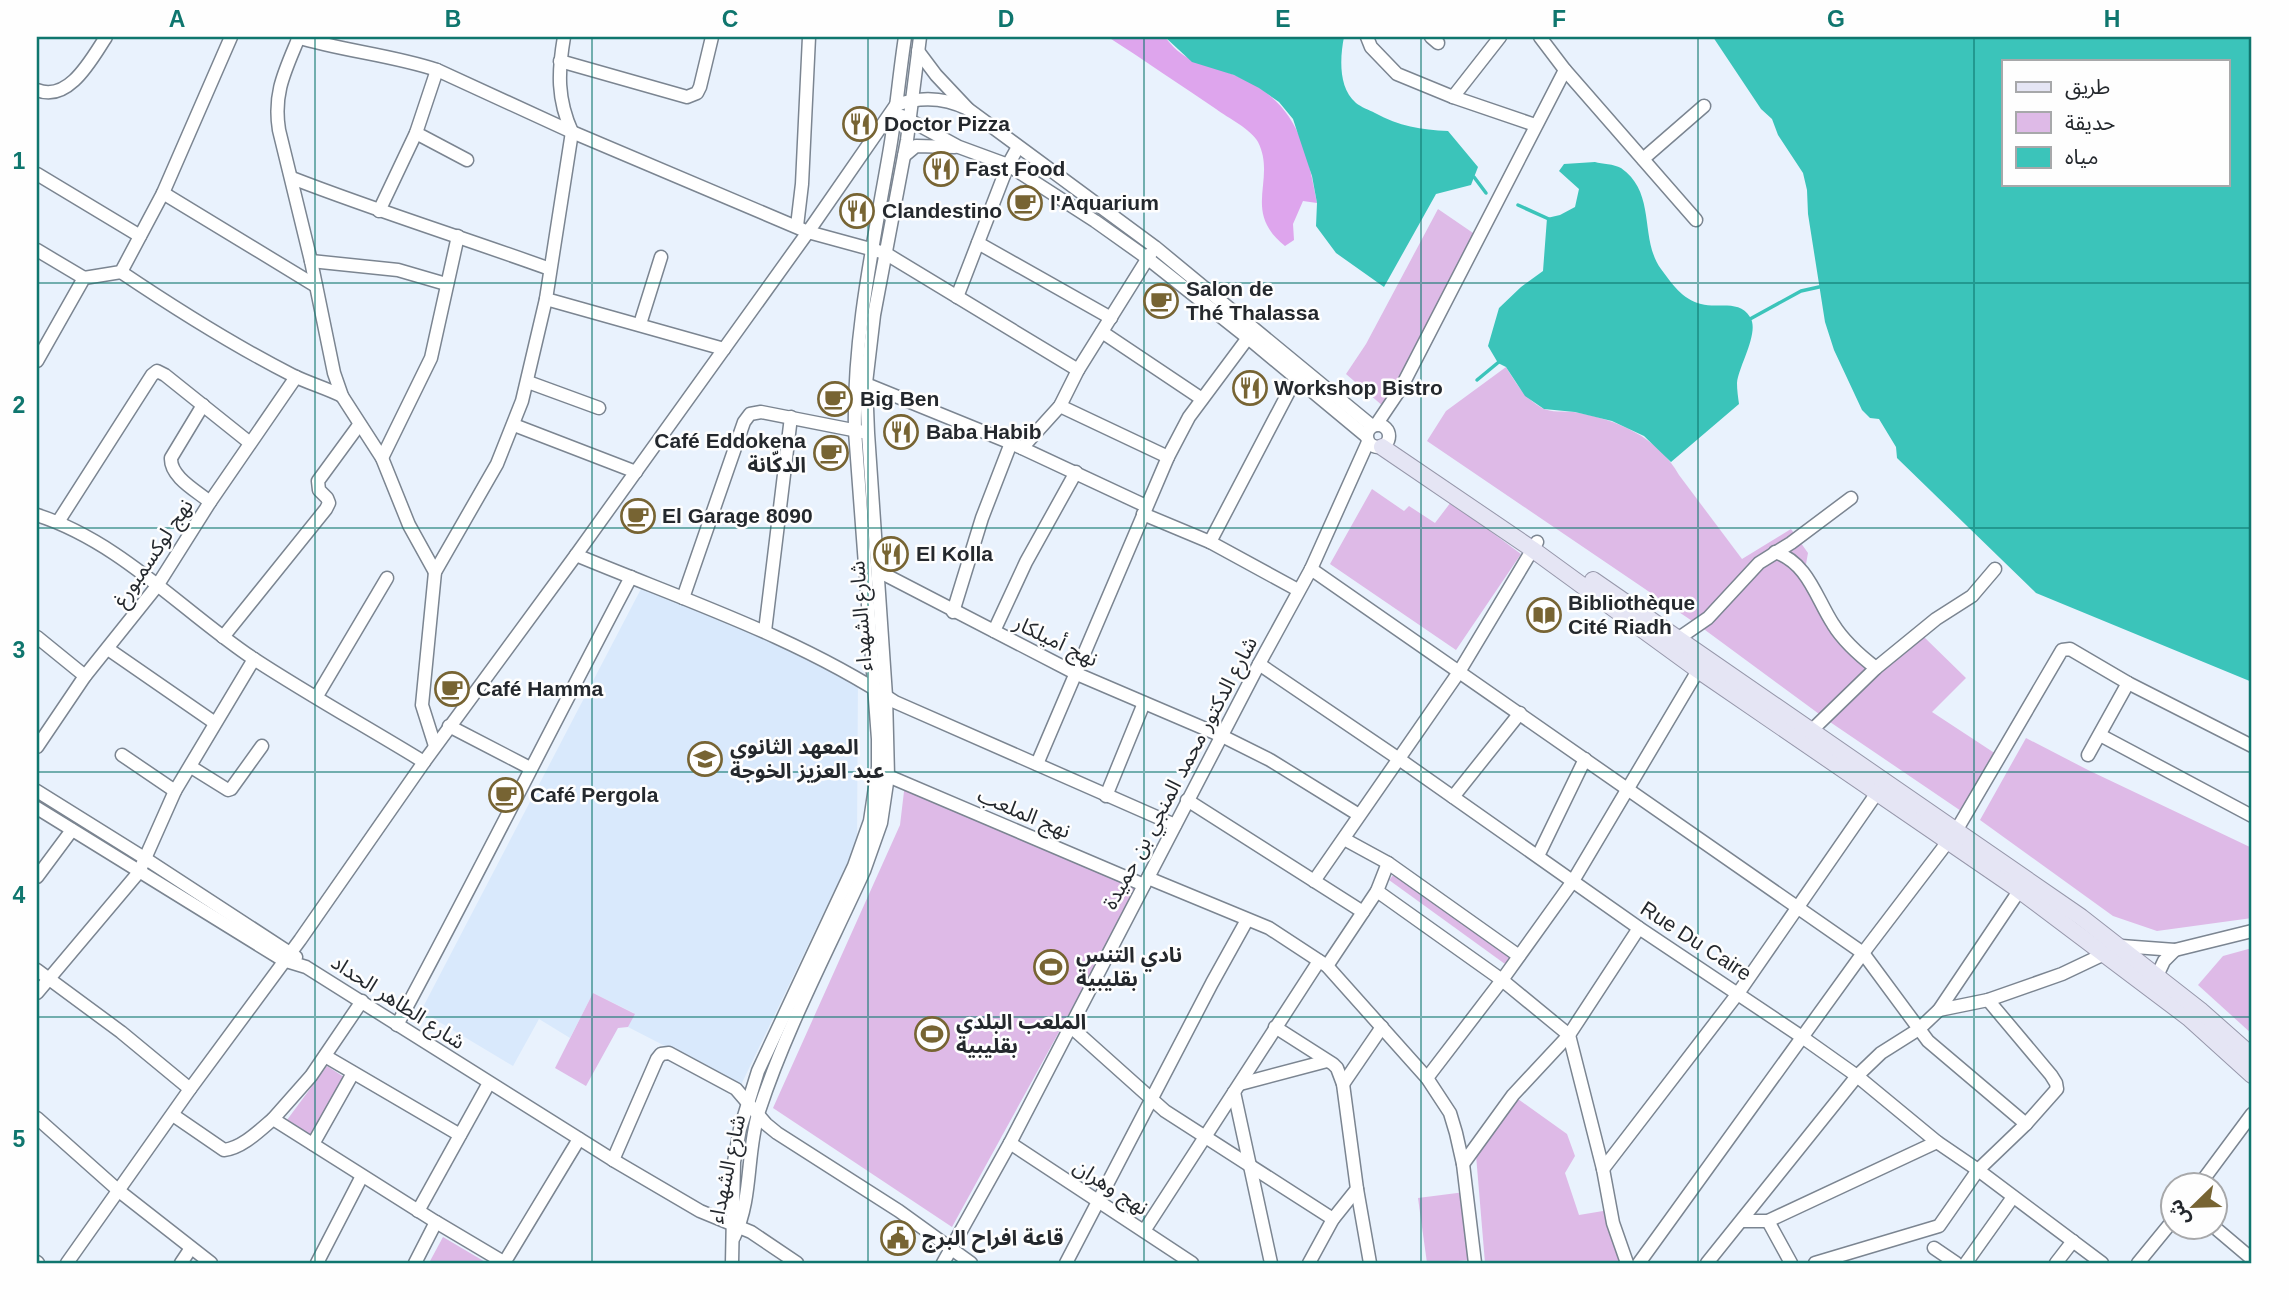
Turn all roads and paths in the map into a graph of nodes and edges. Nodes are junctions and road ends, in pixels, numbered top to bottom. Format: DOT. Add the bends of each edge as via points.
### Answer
graph roads {
  1 [pos="106,37"];
  2 [pos="231,37"];
  3 [pos="298,37"];
  4 [pos="564,37"];
  5 [pos="712,37"];
  6 [pos="809,37"];
  7 [pos="905,37"];
  8 [pos="920,37"];
  9 [pos="1367,37"];
  10 [pos="1500,37"];
  11 [pos="1540,37"];
  12 [pos="918,51"];
  13 [pos="560,61"];
  14 [pos="437,70"];
  15 [pos="1565,70"];
  16 [pos="37,90"];
  17 [pos="1453,97"];
  18 [pos="912,100"];
  19 [pos="1704,106"];
  20 [pos="896,109"];
  21 [pos="968,109"];
  22 [pos="909,119"];
  23 [pos="1535,125"];
  24 [pos="572,132"];
  25 [pos="416,133"];
  26 [pos="959,147"];
  27 [pos="1018,147"];
  28 [pos="903,156"];
  29 [pos="1643,159"];
  30 [pos="467,160"];
  31 [pos="1008,165"];
  32 [pos="37,174"];
  33 [pos="292,178"];
  34 [pos="163,193"];
  35 [pos="379,211"];
  36 [pos="1696,220"];
  37 [pos="802,229"];
  38 [pos="140,236"];
  39 [pos="458,236"];
  40 [pos="978,243"];
  41 [pos="872,248"];
  42 [pos="37,250"];
  43 [pos="886,253"];
  44 [pos="1151,253"];
  45 [pos="661,257"];
  46 [pos="311,261"];
  47 [pos="550,269"];
  48 [pos="121,272"];
  49 [pos="83,278"];
  50 [pos="873,281"];
  51 [pos="446,284"];
  52 [pos="316,286"];
  53 [pos="957,297"];
  54 [pos="546,299"];
  55 [pos="1111,318"];
  56 [pos="640,324"];
  57 [pos="1102,332"];
  58 [pos="1252,333"];
  59 [pos="724,349"];
  60 [pos="37,361"];
  61 [pos="1078,370"];
  62 [pos="296,377"];
  63 [pos="1296,378"];
  64 [pos="528,382"];
  65 [pos="860,382"];
  66 [pos="342,397"];
  67 [pos="1202,399"];
  68 [pos="203,405"];
  69 [pos="1060,406"];
  70 [pos="599,408"];
  71 [pos="791,417"];
  72 [pos="359,425"];
  73 [pos="514,425"];
  74 [pos="861,432"];
  75 [pos="1378,437"];
  76 [pos="250,443"];
  77 [pos="1017,445"];
  78 [pos="1168,457"];
  79 [pos="382,458"];
  80 [pos="636,472"];
  81 [pos="1076,472"];
  82 [pos="1851,498"];
  83 [pos="210,502"];
  84 [pos="1145,510"];
  85 [pos="37,515"];
  86 [pos="58,522"];
  87 [pos="1210,542"];
  88 [pos="1535,545"];
  89 [pos="1775,552"];
  90 [pos="576,555"];
  91 [pos="1311,569"];
  92 [pos="1995,569"];
  93 [pos="877,571"];
  94 [pos="435,572"];
  95 [pos="631,577"];
  96 [pos="387,578"];
  97 [pos="157,586"];
  98 [pos="1298,590"];
  99 [pos="683,597"];
  100 [pos="953,612"];
  101 [pos="765,631"];
  102 [pos="994,631"];
  103 [pos="37,637"];
  104 [pos="223,637"];
  105 [pos="1678,638"];
  106 [pos="108,649"];
  107 [pos="254,659"];
  108 [pos="1702,663"];
  109 [pos="1259,664"];
  110 [pos="1876,668"];
  111 [pos="1459,672"];
  112 [pos="1077,674"];
  113 [pos="85,676"];
  114 [pos="2128,683"];
  115 [pos="873,687"];
  116 [pos="317,696"];
  117 [pos="886,696"];
  118 [pos="1144,703"];
  119 [pos="1520,713"];
  120 [pos="215,723"];
  121 [pos="449,726"];
  122 [pos="1811,731"];
  123 [pos="2100,735"];
  124 [pos="1222,736"];
  125 [pos="262,746"];
  126 [pos="435,746"];
  127 [pos="2252,746"];
  128 [pos="37,747"];
  129 [pos="121,755"];
  130 [pos="2088,755"];
  131 [pos="1399,759"];
  132 [pos="1585,759"];
  133 [pos="424,762"];
  134 [pos="1037,764"];
  135 [pos="191,767"];
  136 [pos="530,768"];
  137 [pos="888,776"];
  138 [pos="1881,787"];
  139 [pos="1628,789"];
  140 [pos="37,791"];
  141 [pos="175,791"];
  142 [pos="1106,796"];
  143 [pos="1453,797"];
  144 [pos="1187,800"];
  145 [pos="37,808"];
  146 [pos="1359,815"];
  147 [pos="2252,816"];
  148 [pos="876,822"];
  149 [pos="1175,825"];
  150 [pos="72,830"];
  151 [pos="1952,836"];
  152 [pos="1344,838"];
  153 [pos="1538,856"];
  154 [pos="146,859"];
  155 [pos="1388,863"];
  156 [pos="139,872"];
  157 [pos="37,876"];
  158 [pos="1314,881"];
  159 [pos="1573,881"];
  160 [pos="1146,882"];
  161 [pos="2023,885"];
  162 [pos="1377,891"];
  163 [pos="1799,907"];
  164 [pos="1363,912"];
  165 [pos="1248,919"];
  166 [pos="1639,928"];
  167 [pos="2252,930"];
  168 [pos="2121,946"];
  169 [pos="2175,950"];
  170 [pos="1863,953"];
  171 [pos="2105,953"];
  172 [pos="287,955"];
  173 [pos="1519,956"];
  174 [pos="1323,964"];
  175 [pos="37,970"];
  176 [pos="2157,976"];
  177 [pos="47,979"];
  178 [pos="1502,980"];
  179 [pos="1739,992"];
  180 [pos="37,993"];
  181 [pos="1988,1000"];
  182 [pos="362,1002"];
  183 [pos="1939,1010"];
  184 [pos="397,1025"];
  185 [pos="1070,1026"];
  186 [pos="1275,1027"];
  187 [pos="1382,1027"];
  188 [pos="1919,1028"];
  189 [pos="1569,1035"];
  190 [pos="1802,1037"];
  191 [pos="325,1056"];
  192 [pos="2252,1056"];
  193 [pos="1327,1061"];
  194 [pos="353,1073"];
  195 [pos="2252,1075"];
  196 [pos="1857,1076"];
  197 [pos="1427,1078"];
  198 [pos="489,1083"];
  199 [pos="1343,1084"];
  200 [pos="1237,1088"];
  201 [pos="190,1089"];
  202 [pos="1152,1101"];
  203 [pos="747,1103"];
  204 [pos="2252,1114"];
  205 [pos="173,1115"];
  206 [pos="758,1115"];
  207 [pos="37,1118"];
  208 [pos="273,1119"];
  209 [pos="2026,1124"];
  210 [pos="460,1135"];
  211 [pos="1204,1135"];
  212 [pos="579,1139"];
  213 [pos="1937,1142"];
  214 [pos="1010,1143"];
  215 [pos="313,1144"];
  216 [pos="612,1160"];
  217 [pos="1463,1164"];
  218 [pos="1250,1166"];
  219 [pos="1603,1169"];
  220 [pos="1978,1170"];
  221 [pos="2211,1170"];
  222 [pos="362,1176"];
  223 [pos="1357,1189"];
  224 [pos="119,1191"];
  225 [pos="2013,1197"];
  226 [pos="1098,1202"];
  227 [pos="418,1211"];
  228 [pos="1334,1219"];
  229 [pos="1742,1221"];
  230 [pos="1768,1221"];
  231 [pos="436,1223"];
  232 [pos="735,1229"];
  233 [pos="1144,1231"];
  234 [pos="2160,1236"];
  235 [pos="2229,1240"];
  236 [pos="2073,1241"];
  237 [pos="951,1247"];
  238 [pos="191,1248"];
  239 [pos="1934,1248"];
  240 [pos="2252,1259"];
  241 [pos="729,1260"];
  242 [pos="1712,1261"];
  243 [pos="67,1263"];
  244 [pos="181,1263"];
  245 [pos="211,1263"];
  246 [pos="317,1263"];
  247 [pos="415,1263"];
  248 [pos="505,1263"];
  249 [pos="797,1263"];
  250 [pos="943,1263"];
  251 [pos="971,1263"];
  252 [pos="1066,1263"];
  253 [pos="1192,1263"];
  254 [pos="1271,1263"];
  255 [pos="1309,1263"];
  256 [pos="1370,1263"];
  257 [pos="1475,1263"];
  258 [pos="1627,1263"];
  259 [pos="1639,1263"];
  260 [pos="1791,1263"];
  261 [pos="1815,1263"];
  262 [pos="1956,1263"];
  263 [pos="1966,1263"];
  264 [pos="2056,1263"];
  265 [pos="2102,1263"];
  266 [pos="2138,1263"];
  1 -- 16 [label="street" via="78,78 51,92"];
  2 -- 34 [label="street"];
  3 -- 14 [label="street"];
  3 -- 33 [label="street" via="276,109"];
  4 -- 13 [label="street"];
  5 -- 13 [label="street" via="700,87 688,97"];
  6 -- 37 [label="street"];
  7 -- 20 [label="street, شارع الشهداء"];
  8 -- 12 [label="street, شارع الشهداء"];
  9 -- 17 [label="street" via="1397,74"];
  10 -- 17 [label="street"];
  11 -- 15 [label="street"];
  12 -- 18 [label="street, شارع الشهداء"];
  12 -- 21 [label="street"];
  13 -- 24 [label="street" via="560,98"];
  14 -- 24 [label="street"];
  14 -- 25 [label="street"];
  15 -- 23 [label="street"];
  15 -- 29 [label="street"];
  17 -- 23 [label="street"];
  18 -- 20 [label="street"];
  18 -- 21 [label="street" via="947,100"];
  18 -- 22 [label="street, شارع الشهداء"];
  19 -- 29 [label="street"];
  20 -- 22 [label="street"];
  20 -- 37 [label="street"];
  20 -- 41 [label="street, شارع الشهداء"];
  21 -- 27 [label="street"];
  22 -- 26 [label="street"];
  22 -- 28 [label="street, شارع الشهداء"];
  23 -- 75 [label="street"];
  24 -- 37 [label="street"];
  24 -- 47 [label="street"];
  25 -- 30 [label="street"];
  25 -- 35 [label="street"];
  26 -- 28 [label="street" via="916,146"];
  26 -- 31 [label="street"];
  27 -- 31 [label="street"];
  27 -- 44 [label="street"];
  28 -- 43 [label="street, شارع الشهداء"];
  29 -- 36 [label="street"];
  31 -- 40 [label="street"];
  31 -- 44 [label="street"];
  32 -- 38 [label="street"];
  33 -- 35 [label="street"];
  33 -- 46 [label="street"];
  34 -- 38 [label="street"];
  34 -- 52 [label="street"];
  35 -- 39 [label="street"];
  37 -- 41 [label="street"];
  37 -- 59 [label="street"];
  38 -- 48 [label="street"];
  39 -- 47 [label="street"];
  39 -- 51 [label="street"];
  40 -- 53 [label="street"];
  40 -- 55 [label="street"];
  41 -- 43 [label="street"];
  41 -- 50 [label="street, شارع الشهداء"];
  42 -- 49 [label="street"];
  43 -- 50 [label="street, شارع الشهداء"];
  43 -- 53 [label="street"];
  44 -- 55 [label="street"];
  44 -- 58 [label="street"];
  45 -- 56 [label="street"];
  46 -- 51 [label="street" via="398,270"];
  46 -- 52 [label="street"];
  47 -- 54 [label="street"];
  48 -- 49 [label="street"];
  48 -- 62 [label="street"];
  49 -- 60 [label="street"];
  50 -- 65 [label="street, شارع الشهداء" via="860,315"];
  51 -- 79 [label="street" via="431,358"];
  52 -- 66 [label="street"];
  53 -- 61 [label="street"];
  54 -- 56 [label="street"];
  54 -- 64 [label="street"];
  55 -- 57 [label="street"];
  56 -- 59 [label="street"];
  57 -- 61 [label="street"];
  57 -- 67 [label="street"];
  58 -- 63 [label="street"];
  58 -- 67 [label="street"];
  58 -- 75 [label="street"];
  59 -- 80 [label="street"];
  61 -- 69 [label="street"];
  62 -- 66 [label="street"];
  62 -- 76 [label="street, نهج لوكسمبورغ"];
  63 -- 75 [label="street"];
  63 -- 87 [label="street"];
  64 -- 70 [label="street"];
  64 -- 73 [label="street"];
  65 -- 74 [label="street, شارع الشهداء"];
  65 -- 77 [label="street"];
  66 -- 72 [label="street"];
  67 -- 78 [label="street"];
  68 -- 76 [label="street"];
  68 -- 83 [label="street" via="170,464"];
  68 -- 86 [label="street" via="155,372"];
  69 -- 77 [label="street"];
  69 -- 78 [label="street"];
  71 -- 74 [label="street"];
  71 -- 99 [label="street" via="755,412 744,422"];
  71 -- 101 [label="street"];
  72 -- 79 [label="street"];
  72 -- 104 [label="street" via="318,481 319,491 329,503 326,509"];
  73 -- 80 [label="street"];
  73 -- 94 [label="street" via="475,505"];
  74 -- 93 [label="street, شارع الشهداء"];
  74 -- 115 [label="street, شارع الشهداء"];
  75 -- 88 [label="main road"];
  75 -- 91 [label="street, شارع الدكتور محمد المنجي بن حميدة" via="1350,484"];
  76 -- 83 [label="street, نهج لوكسمبورغ"];
  77 -- 81 [label="street"];
  77 -- 100 [label="street" via="982,519"];
  78 -- 84 [label="street"];
  79 -- 94 [label="street" via="409,525"];
  80 -- 90 [label="street"];
  81 -- 84 [label="street"];
  81 -- 102 [label="street"];
  82 -- 89 [label="street"];
  83 -- 97 [label="street, نهج لوكسمبورغ"];
  84 -- 87 [label="street"];
  84 -- 112 [label="street"];
  85 -- 86 [label="street"];
  86 -- 97 [label="street" via="136,568"];
  87 -- 98 [label="street"];
  88 -- 105 [label="main road"];
  88 -- 108 [label="main road"];
  88 -- 111 [label="street"];
  89 -- 105 [label="street" via="1741,580 1708,618"];
  89 -- 110 [label="street" via="1802,570 1845,640"];
  90 -- 95 [label="street"];
  90 -- 121 [label="street"];
  91 -- 98 [label="street, شارع الدكتور محمد المنجي بن حميدة"];
  91 -- 111 [label="street"];
  92 -- 110 [label="street" via="1972,596"];
  93 -- 100 [label="street, نهج أميلكار"];
  93 -- 117 [label="street, شارع الشهداء"];
  94 -- 126 [label="street" via="422,705"];
  95 -- 99 [label="street"];
  95 -- 136 [label="street"];
  96 -- 116 [label="street"];
  97 -- 104 [label="street"];
  97 -- 106 [label="street, نهج لوكسمبورغ"];
  98 -- 109 [label="street, شارع الدكتور محمد المنجي بن حميدة"];
  99 -- 101 [label="street"];
  100 -- 102 [label="street, نهج أميلكار"];
  101 -- 115 [label="street"];
  102 -- 112 [label="street, نهج أميلكار"];
  103 -- 113 [label="street"];
  104 -- 107 [label="street"];
  105 -- 108 [label="main road"];
  106 -- 113 [label="street, نهج لوكسمبورغ"];
  106 -- 120 [label="street"];
  107 -- 116 [label="street"];
  107 -- 120 [label="street"];
  108 -- 122 [label="main road"];
  108 -- 138 [label="main road"];
  108 -- 139 [label="street"];
  109 -- 124 [label="street, شارع الدكتور محمد المنجي بن حميدة"];
  109 -- 131 [label="street, Rue Du Caire"];
  110 -- 122 [label="street"];
  111 -- 119 [label="street"];
  111 -- 131 [label="street"];
  112 -- 118 [label="street, نهج أميلكار"];
  112 -- 134 [label="street"];
  113 -- 128 [label="street, نهج لوكسمبورغ"];
  114 -- 123 [label="street"];
  114 -- 127 [label="street"];
  114 -- 151 [label="street" via="2070,649 2062,650"];
  115 -- 117 [label="street"];
  115 -- 148 [label="street, شارع الشهداء"];
  116 -- 133 [label="street"];
  117 -- 134 [label="street"];
  117 -- 137 [label="street, شارع الشهداء"];
  118 -- 124 [label="street, نهج أميلكار"];
  118 -- 142 [label="street"];
  119 -- 132 [label="street"];
  119 -- 143 [label="street"];
  120 -- 135 [label="street"];
  121 -- 126 [label="street"];
  121 -- 136 [label="street"];
  122 -- 138 [label="main road"];
  123 -- 130 [label="street"];
  123 -- 147 [label="street"];
  124 -- 144 [label="street, شارع الدكتور محمد المنجي بن حميدة"];
  124 -- 146 [label="street, نهج أميلكار"];
  125 -- 135 [label="street" via="234,789 228,790"];
  126 -- 133 [label="street"];
  129 -- 141 [label="street"];
  131 -- 143 [label="street, Rue Du Caire"];
  131 -- 146 [label="street"];
  132 -- 139 [label="street"];
  132 -- 153 [label="street"];
  133 -- 172 [label="street"];
  134 -- 142 [label="street"];
  135 -- 141 [label="street"];
  136 -- 184 [label="street"];
  137 -- 148 [label="street, شارع الشهداء"];
  137 -- 160 [label="street, نهج الملعب"];
  138 -- 151 [label="main road"];
  138 -- 163 [label="street"];
  139 -- 159 [label="street"];
  139 -- 163 [label="street"];
  140 -- 154 [label="street"];
  141 -- 154 [label="street"];
  142 -- 149 [label="street"];
  143 -- 153 [label="street, Rue Du Caire"];
  144 -- 149 [label="street, شارع الدكتور محمد المنجي بن حميدة"];
  144 -- 158 [label="street"];
  145 -- 150 [label="street, شارع الطاهر الحداد"];
  146 -- 152 [label="street"];
  148 -- 203 [label="street, شارع الشهداء"];
  148 -- 206 [label="street, شارع الشهداء" via="864,872"];
  149 -- 160 [label="street, شارع الدكتور محمد المنجي بن حميدة"];
  150 -- 156 [label="street, شارع الطاهر الحداد"];
  150 -- 157 [label="street"];
  151 -- 161 [label="main road"];
  151 -- 170 [label="street"];
  152 -- 155 [label="street"];
  152 -- 158 [label="street"];
  153 -- 159 [label="street, Rue Du Caire"];
  154 -- 156 [label="street"];
  154 -- 172 [label="street"];
  155 -- 162 [label="street"];
  155 -- 173 [label="street"];
  156 -- 172 [label="street, شارع الطاهر الحداد"];
  156 -- 177 [label="street"];
  158 -- 164 [label="street"];
  159 -- 166 [label="street, Rue Du Caire"];
  159 -- 173 [label="street"];
  160 -- 165 [label="street, نهج الملعب"];
  160 -- 185 [label="street, شارع الدكتور محمد المنجي بن حميدة"];
  161 -- 168 [label="main road"];
  161 -- 171 [label="main road"];
  161 -- 183 [label="street"];
  162 -- 164 [label="street"];
  162 -- 178 [label="street"];
  163 -- 170 [label="street"];
  163 -- 179 [label="street"];
  164 -- 174 [label="street"];
  165 -- 174 [label="street, نهج الملعب"];
  165 -- 202 [label="street"];
  166 -- 179 [label="street, Rue Du Caire"];
  166 -- 189 [label="street"];
  167 -- 169 [label="street"];
  168 -- 169 [label="street"];
  168 -- 171 [label="street"];
  168 -- 176 [label="main road"];
  169 -- 176 [label="street"];
  170 -- 188 [label="street"];
  170 -- 190 [label="street"];
  171 -- 181 [label="street"];
  171 -- 195 [label="main road" via="2189,1018"];
  172 -- 182 [label="street, شارع الطاهر الحداد"];
  172 -- 201 [label="street"];
  173 -- 178 [label="street"];
  174 -- 186 [label="street"];
  174 -- 187 [label="street, نهج الملعب"];
  175 -- 177 [label="street"];
  176 -- 192 [label="main road"];
  177 -- 180 [label="street"];
  177 -- 201 [label="street"];
  178 -- 189 [label="street"];
  178 -- 197 [label="street"];
  179 -- 190 [label="street, Rue Du Caire"];
  179 -- 219 [label="street"];
  181 -- 183 [label="street"];
  181 -- 209 [label="street" via="2056,1083 2053,1095"];
  182 -- 184 [label="street, شارع الطاهر الحداد"];
  182 -- 191 [label="street"];
  183 -- 188 [label="street"];
  184 -- 198 [label="street, شارع الطاهر الحداد"];
  185 -- 202 [label="street"];
  185 -- 214 [label="street, شارع الدكتور محمد المنجي بن حميدة"];
  186 -- 193 [label="street"];
  186 -- 200 [label="street"];
  187 -- 197 [label="street, نهج الملعب"];
  187 -- 199 [label="street"];
  188 -- 196 [label="street"];
  188 -- 209 [label="street" via="1938,1051"];
  189 -- 217 [label="street" via="1513,1095"];
  189 -- 219 [label="street"];
  190 -- 196 [label="street, Rue Du Caire"];
  190 -- 259 [label="street"];
  191 -- 194 [label="street"];
  191 -- 208 [label="street"];
  193 -- 199 [label="street" via="1337,1068"];
  193 -- 200 [label="street"];
  194 -- 210 [label="street"];
  194 -- 215 [label="street"];
  196 -- 213 [label="street, Rue Du Caire"];
  196 -- 229 [label="street"];
  197 -- 217 [label="street, نهج الملعب" via="1450,1113"];
  198 -- 210 [label="street"];
  198 -- 212 [label="street, شارع الطاهر الحداد"];
  199 -- 223 [label="street"];
  200 -- 211 [label="street"];
  200 -- 218 [label="street"];
  201 -- 205 [label="street"];
  202 -- 211 [label="street"];
  202 -- 226 [label="street"];
  203 -- 206 [label="street"];
  203 -- 216 [label="street" via="736,1089 669,1053 661,1054"];
  203 -- 232 [label="street, شارع الشهداء" via="734,1162"];
  204 -- 221 [label="street"];
  205 -- 208 [label="street" via="224,1150 248,1139"];
  205 -- 224 [label="street"];
  206 -- 232 [label="street, شارع الشهداء"];
  206 -- 237 [label="street" via="777,1133"];
  207 -- 224 [label="street"];
  208 -- 215 [label="street"];
  209 -- 220 [label="street"];
  210 -- 227 [label="street"];
  211 -- 218 [label="street"];
  211 -- 233 [label="street"];
  212 -- 216 [label="street, شارع الطاهر الحداد"];
  212 -- 248 [label="street"];
  213 -- 220 [label="street, Rue Du Caire"];
  213 -- 230 [label="street"];
  214 -- 226 [label="street, نهج وهران"];
  214 -- 237 [label="street, شارع الدكتور محمد المنجي بن حميدة"];
  215 -- 222 [label="street"];
  216 -- 232 [label="street, شارع الطاهر الحداد"];
  217 -- 257 [label="street, نهج الملعب"];
  218 -- 228 [label="street"];
  218 -- 254 [label="street"];
  219 -- 258 [label="street" via="1613,1223"];
  220 -- 225 [label="street, Rue Du Caire"];
  220 -- 261 [label="street" via="1939,1226"];
  222 -- 227 [label="street"];
  222 -- 246 [label="street"];
  223 -- 228 [label="street"];
  223 -- 256 [label="street"];
  224 -- 238 [label="street"];
  224 -- 243 [label="street"];
  225 -- 236 [label="street, Rue Du Caire"];
  225 -- 263 [label="street"];
  226 -- 233 [label="street, نهج وهران"];
  226 -- 252 [label="street"];
  227 -- 231 [label="street"];
  228 -- 255 [label="street"];
  229 -- 230 [label="street"];
  229 -- 242 [label="street"];
  230 -- 260 [label="street"];
  231 -- 247 [label="street"];
  231 -- 248 [label="street"];
  232 -- 241 [label="street"];
  232 -- 249 [label="street, شارع الطاهر الحداد" via="764,1240"];
  233 -- 253 [label="street, نهج وهران"];
  234 -- 266 [label="street"];
  235 -- 240 [label="street"];
  236 -- 264 [label="street"];
  236 -- 265 [label="street, Rue Du Caire"];
  237 -- 250 [label="street, شارع الدكتور محمد المنجي بن حميدة"];
  237 -- 251 [label="street"];
  238 -- 244 [label="street"];
  238 -- 245 [label="street"];
  239 -- 262 [label="street"];
}
